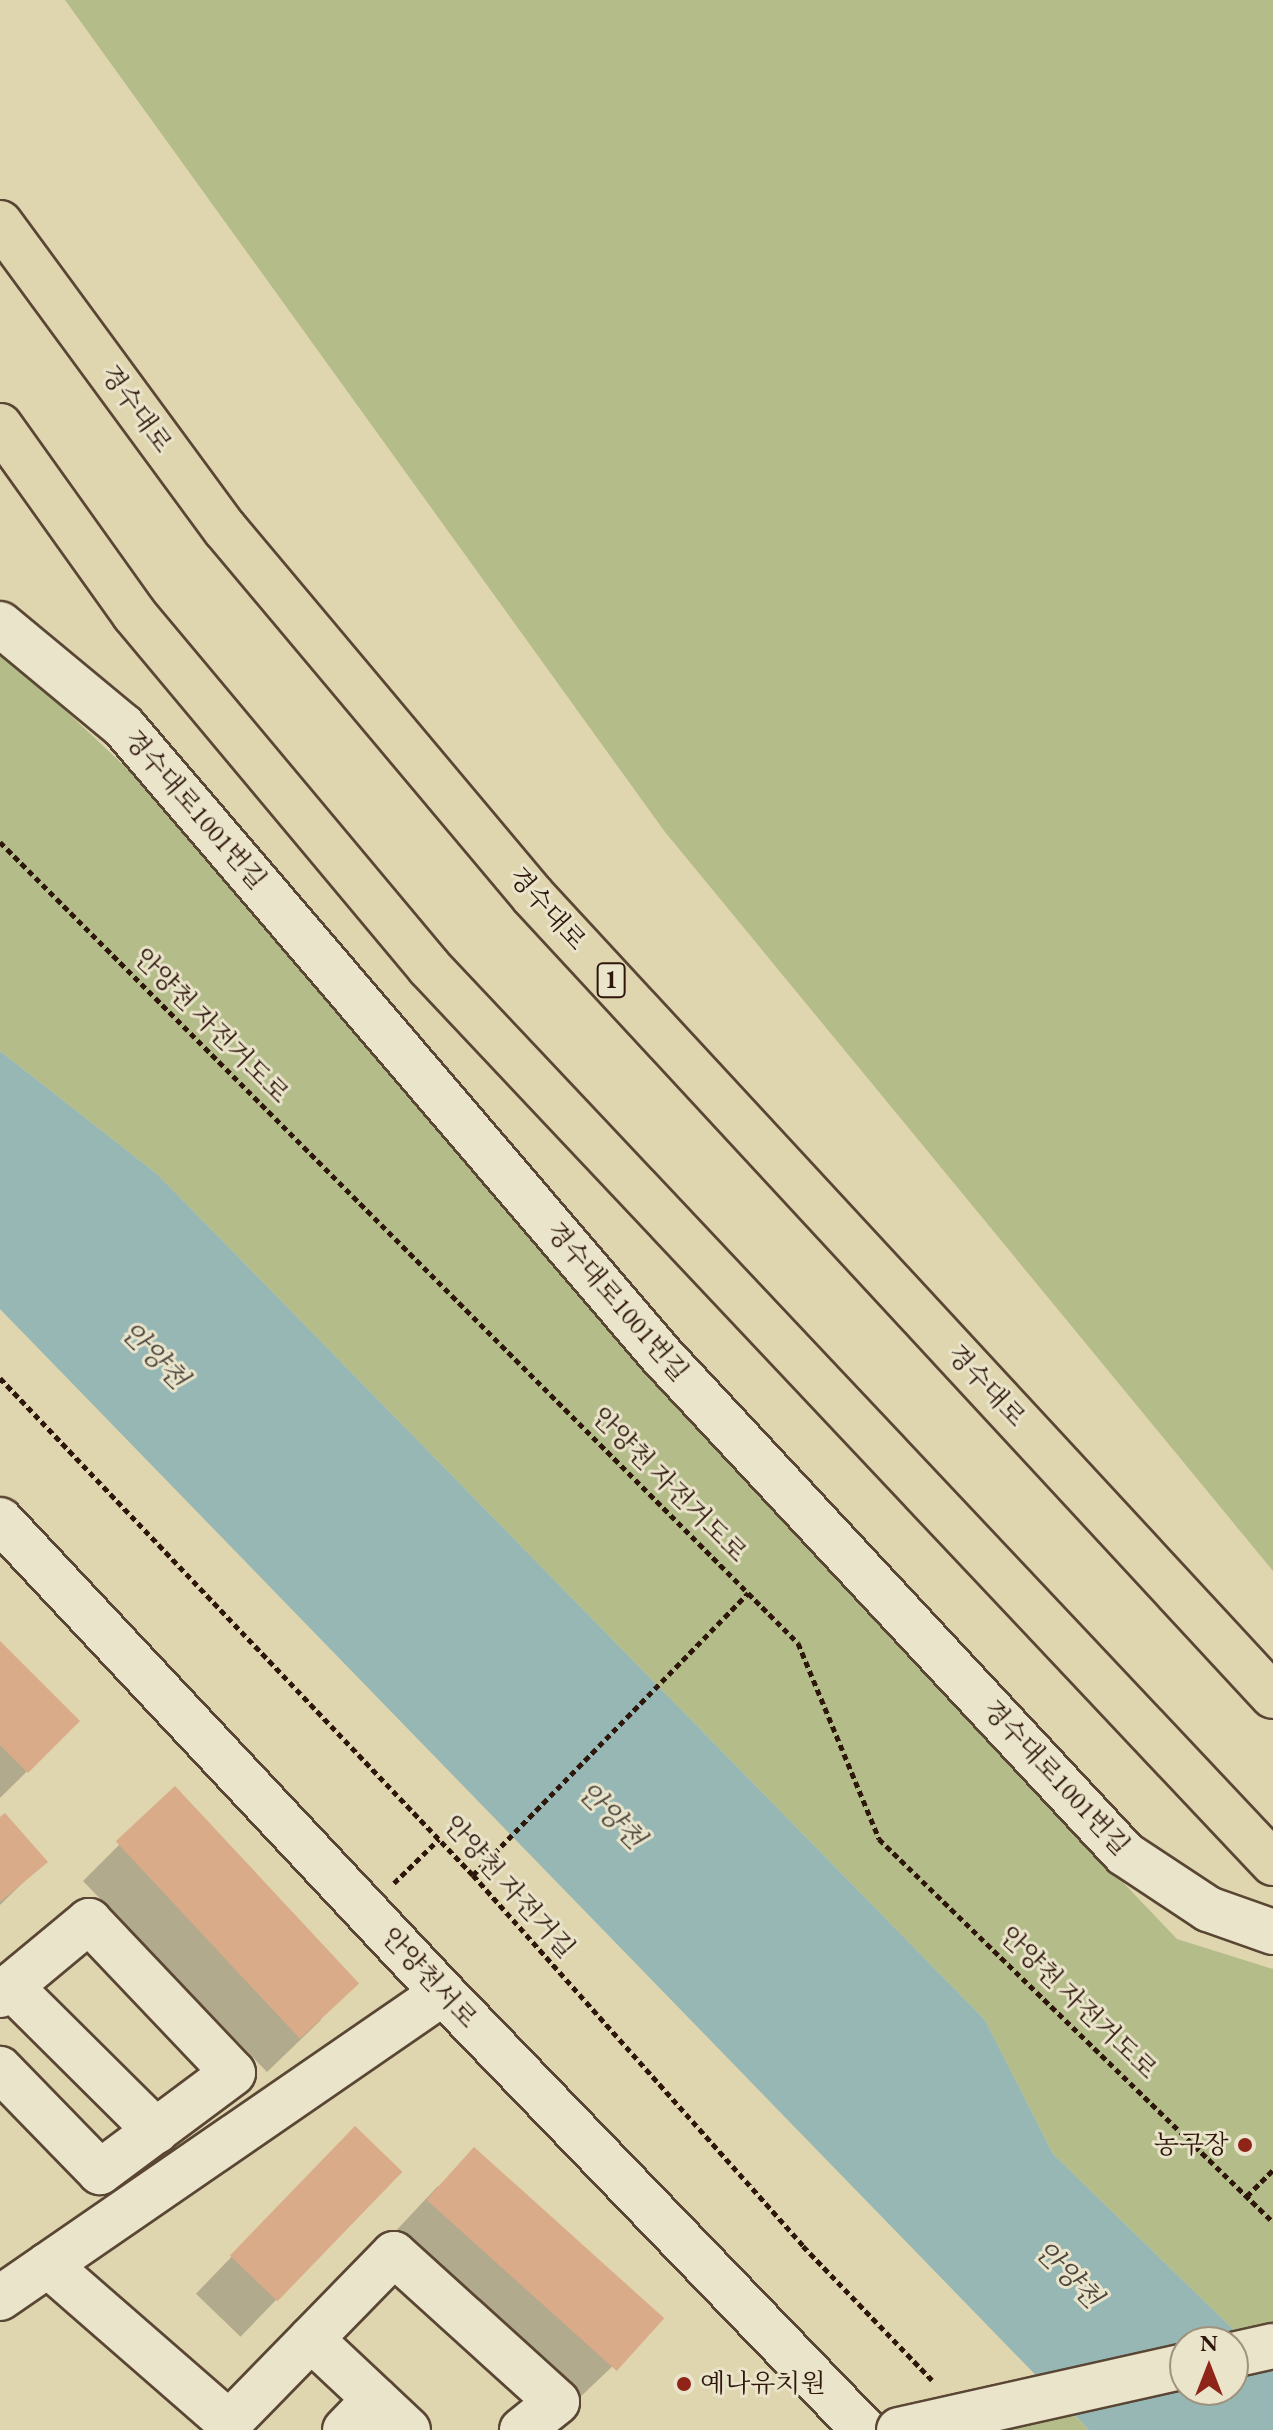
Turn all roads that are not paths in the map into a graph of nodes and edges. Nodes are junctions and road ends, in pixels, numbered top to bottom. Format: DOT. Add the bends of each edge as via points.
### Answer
graph roads {
  1 [pos="0,223"];
  2 [pos="0,426"];
  3 [pos="0,624"];
  4 [pos="0,1520"];
  5 [pos="1273,1696"];
  6 [pos="1273,1863"];
  7 [pos="1273,1932"];
  8 [pos="5,1991"];
  9 [pos="443,1993"];
  10 [pos="0,2069"];
  11 [pos="156,2131"];
  12 [pos="17,2276"];
  13 [pos="311,2339"];
  14 [pos="1273,2346"];
  15 [pos="1249,2351"];
  16 [pos="1169,2370"];
  17 [pos="375,2399"];
  18 [pos="233,2427"];
  19 [pos="345,2430"];
  20 [pos="408,2430"];
  21 [pos="522,2430"];
  22 [pos="864,2430"];
  23 [pos="899,2430"];
  1 -- 5 [label="main road, 경수대로 / 1" via="225,529 532,895"];
  2 -- 6 [label="main road" via="134,614 429,967"];
  3 -- 7 [label="street, 경수대로1001번길" via="123,726 661,1355 1125,1854 1208,1909"];
  4 -- 9 [label="street, 안양천서로"];
  8 -- 11 [label="street"];
  8 -- 11 [label="street" via="89,1921 233,2073"];
  9 -- 12 [label="street"];
  9 -- 22 [label="street, 안양천서로"];
  10 -- 11 [label="street" via="100,2172"];
  12 -- 18 [label="street"];
  13 -- 17 [label="street"];
  13 -- 18 [label="street"];
  13 -- 21 [label="street" via="394,2254 557,2402"];
  14 -- 15 [label="street"];
  16 -- 23 [label="street, bridge"];
  17 -- 19 [label="street"];
  17 -- 20 [label="street"];
}
